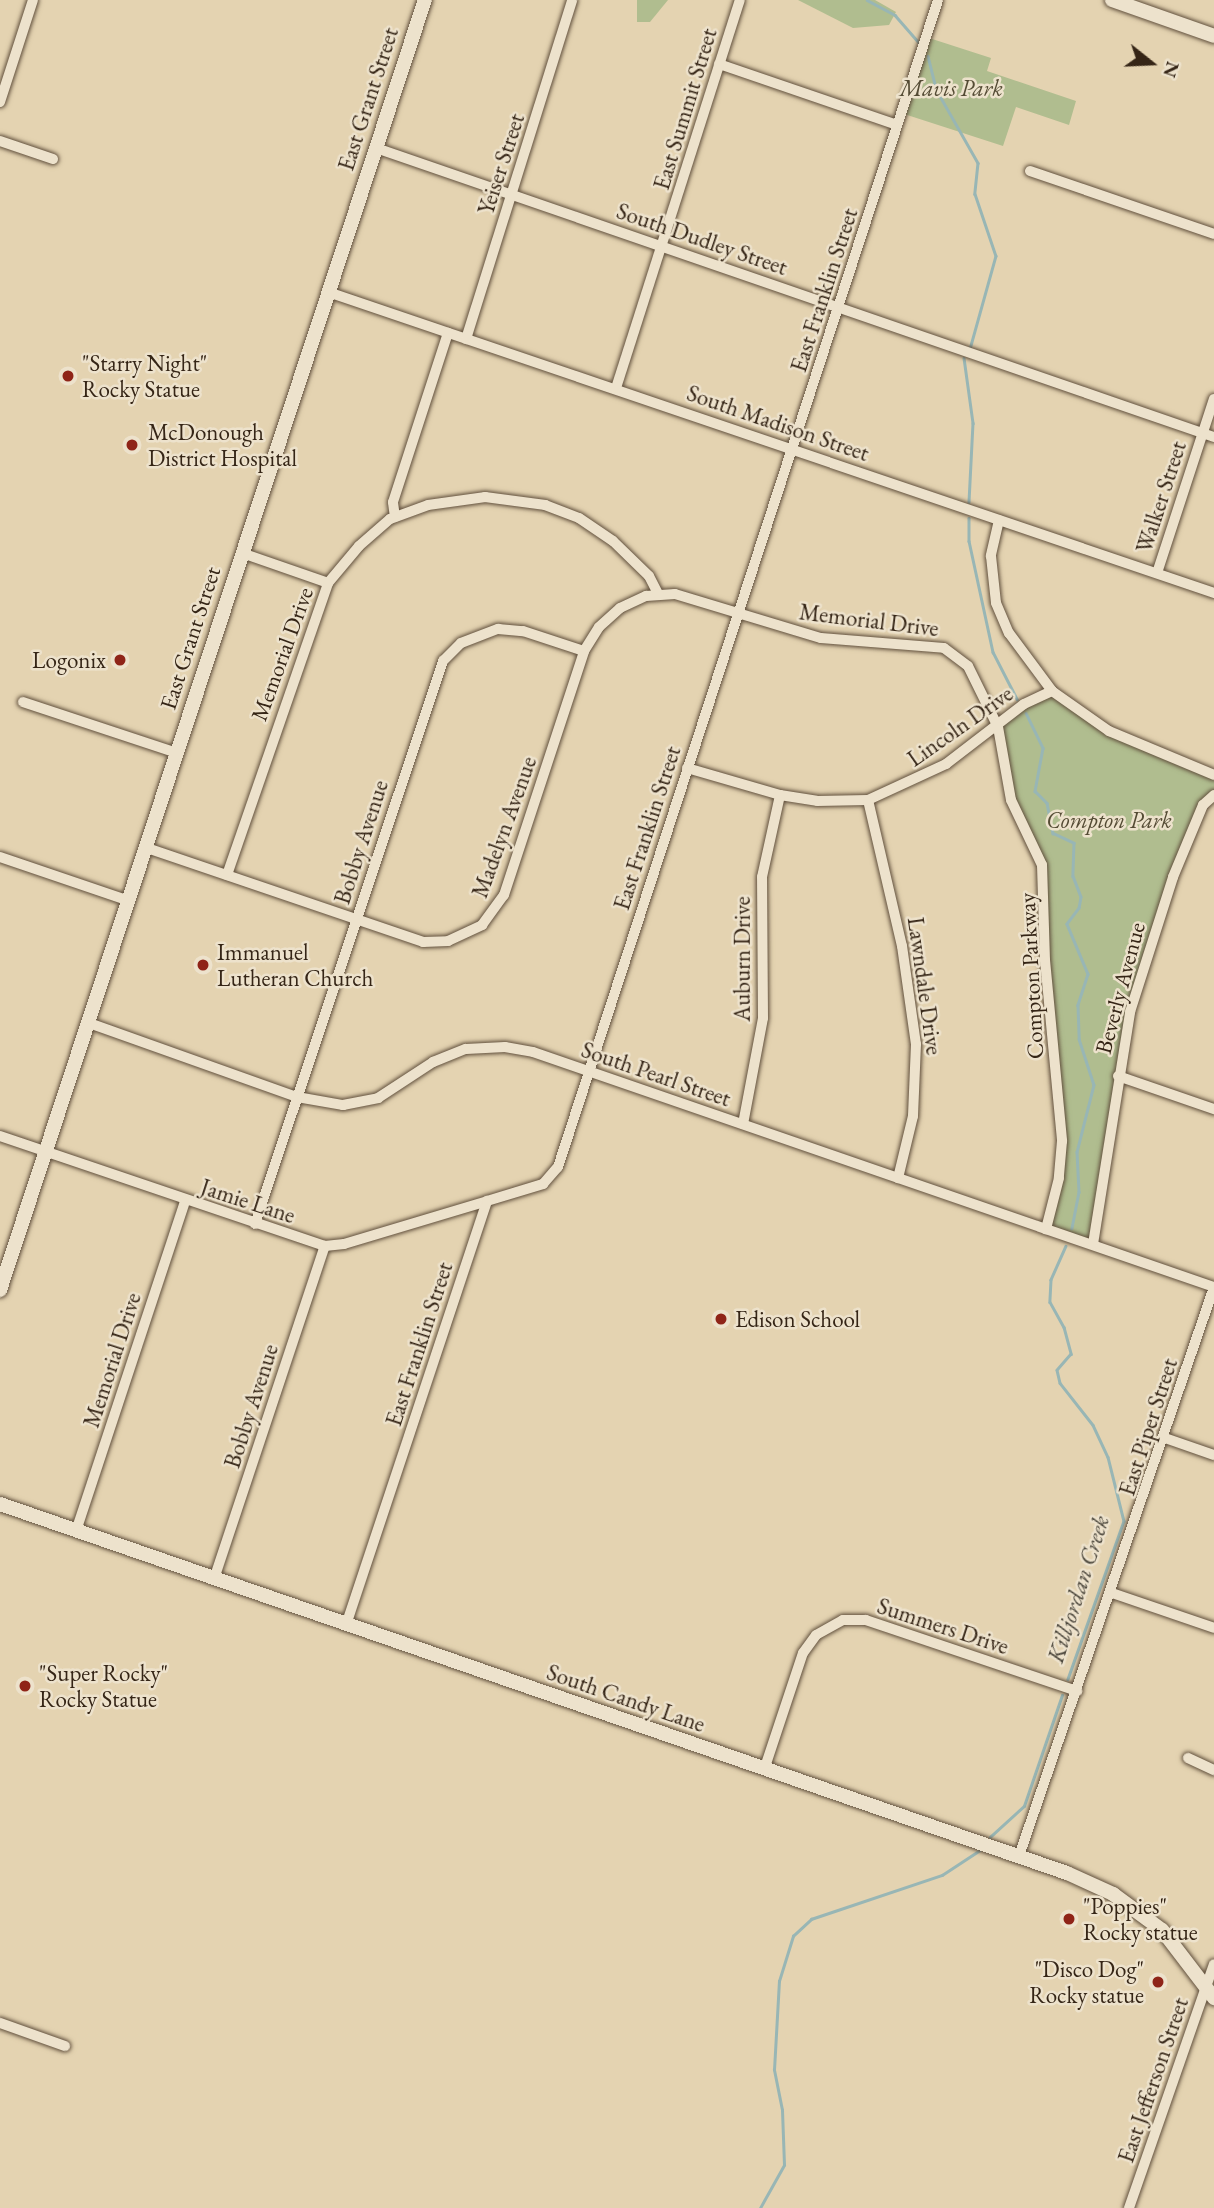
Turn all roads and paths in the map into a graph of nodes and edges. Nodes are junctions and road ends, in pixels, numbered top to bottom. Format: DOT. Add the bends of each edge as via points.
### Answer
graph roads {
  1 [pos="33,0"];
  2 [pos="425,0"];
  3 [pos="572,0"];
  4 [pos="740,0"];
  5 [pos="939,0"];
  6 [pos="1112,0"];
  7 [pos="1214,36"];
  8 [pos="719,64"];
  9 [pos="0,102"];
  10 [pos="897,125"];
  11 [pos="0,141"];
  12 [pos="376,148"];
  13 [pos="53,159"];
  14 [pos="1030,171"];
  15 [pos="512,194"];
  16 [pos="1214,234"];
  17 [pos="663,245"];
  18 [pos="328,292"];
  19 [pos="839,306"];
  20 [pos="448,333"];
  21 [pos="466,339"];
  22 [pos="616,388"];
  23 [pos="1214,398"];
  24 [pos="1203,433"];
  25 [pos="1214,437"];
  26 [pos="792,449"];
  27 [pos="395,517"];
  28 [pos="999,520"];
  29 [pos="242,553"];
  30 [pos="1157,573"];
  31 [pos="328,583"];
  32 [pos="1214,593"];
  33 [pos="658,594"];
  34 [pos="736,614"];
  35 [pos="584,652"];
  36 [pos="1052,691"];
  37 [pos="23,702"];
  38 [pos="998,727"];
  39 [pos="177,753"];
  40 [pos="687,768"];
  41 [pos="1214,775"];
  42 [pos="1214,794"];
  43 [pos="780,795"];
  44 [pos="868,800"];
  45 [pos="147,848"];
  46 [pos="0,856"];
  47 [pos="227,876"];
  48 [pos="129,901"];
  49 [pos="355,920"];
  50 [pos="89,1023"];
  51 [pos="588,1071"];
  52 [pos="1118,1076"];
  53 [pos="297,1097"];
  54 [pos="1214,1109"];
  55 [pos="743,1124"];
  56 [pos="0,1136"];
  57 [pos="46,1152"];
  58 [pos="898,1178"];
  59 [pos="487,1200"];
  60 [pos="185,1201"];
  61 [pos="255,1224"];
  62 [pos="1046,1229"];
  63 [pos="1093,1244"];
  64 [pos="325,1246"];
  65 [pos="1,1284"];
  66 [pos="1214,1287"];
  67 [pos="1165,1438"];
  68 [pos="1214,1455"];
  69 [pos="0,1504"];
  70 [pos="76,1531"];
  71 [pos="214,1579"];
  72 [pos="1112,1593"];
  73 [pos="346,1625"];
  74 [pos="1214,1628"];
  75 [pos="1077,1691"];
  76 [pos="1188,1758"];
  77 [pos="764,1770"];
  78 [pos="1214,1770"];
  79 [pos="1019,1856"];
  80 [pos="1214,1964"];
  81 [pos="1206,1984"];
  82 [pos="1214,1998"];
  83 [pos="0,2023"];
  84 [pos="65,2046"];
  85 [pos="1129,2208"];
  1 -- 9 [label="street"];
  2 -- 12 [label="main road, East Grant Street"];
  3 -- 15 [label="street, Yeiser Street"];
  4 -- 8 [label="street, East Summit Street"];
  5 -- 10 [label="street, East Franklin Street"];
  6 -- 7 [label="main road"];
  8 -- 10 [label="street"];
  8 -- 17 [label="street, East Summit Street"];
  10 -- 19 [label="street, East Franklin Street"];
  11 -- 13 [label="street"];
  12 -- 15 [label="street, South Dudley Street"];
  12 -- 18 [label="main road, East Grant Street"];
  14 -- 16 [label="street"];
  15 -- 17 [label="street, South Dudley Street"];
  15 -- 21 [label="street, Yeiser Street"];
  17 -- 19 [label="street, South Dudley Street"];
  17 -- 22 [label="street, East Summit Street"];
  18 -- 20 [label="street, South Madison Street"];
  18 -- 29 [label="main road, East Grant Street"];
  19 -- 24 [label="street, South Dudley Street"];
  19 -- 26 [label="street, East Franklin Street"];
  20 -- 21 [label="street, South Madison Street"];
  20 -- 27 [label="street" via="393,502"];
  21 -- 22 [label="street, South Madison Street"];
  22 -- 26 [label="street, South Madison Street"];
  23 -- 24 [label="street, Walker Street"];
  24 -- 25 [label="street, South Dudley Street"];
  24 -- 30 [label="street, Walker Street"];
  26 -- 28 [label="street, South Madison Street"];
  26 -- 34 [label="street, East Franklin Street"];
  27 -- 31 [label="street, Memorial Drive" via="359,546"];
  27 -- 33 [label="street, Memorial Drive" via="428,505 485,497 545,505 579,518 613,541 649,576"];
  28 -- 30 [label="street, South Madison Street"];
  28 -- 36 [label="street" via="991,556 996,603 1009,634"];
  29 -- 31 [label="street"];
  29 -- 39 [label="main road, East Grant Street"];
  30 -- 32 [label="street, South Madison Street"];
  31 -- 47 [label="street, Memorial Drive"];
  33 -- 34 [label="street, Madelyn Avenue" via="675,594"];
  33 -- 35 [label="street, Madelyn Avenue" via="633,601 609,617"];
  34 -- 38 [label="street, Memorial Drive" via="821,638 944,648 968,666"];
  34 -- 40 [label="street, East Franklin Street"];
  35 -- 49 [label="street, Madelyn Avenue" via="504,895 491,916 460,937 436,943"];
  35 -- 49 [label="street, Bobby Avenue" via="510,629 485,632 452,651 432,685"];
  36 -- 38 [label="street, Lincoln Drive" via="1024,704"];
  36 -- 41 [label="street" via="1108,731"];
  37 -- 39 [label="street"];
  38 -- 44 [label="street, Lincoln Drive" via="918,780"];
  38 -- 62 [label="street, Compton Parkway" via="1011,800 1032,840 1044,877 1045,960 1062,1141"];
  39 -- 45 [label="main road, East Grant Street"];
  40 -- 43 [label="street, Lincoln Drive"];
  40 -- 51 [label="street, East Franklin Street"];
  42 -- 52 [label="street, Beverly Avenue" via="1203,805 1172,877 1130,1012"];
  43 -- 44 [label="street, Lincoln Drive" via="817,801"];
  43 -- 55 [label="street, Auburn Drive" via="762,877 763,1018"];
  44 -- 58 [label="street, Lawndale Drive" via="902,946 916,1044 913,1116"];
  45 -- 47 [label="street, Madelyn Avenue"];
  45 -- 48 [label="main road, East Grant Street"];
  46 -- 48 [label="street"];
  47 -- 49 [label="street, Madelyn Avenue"];
  48 -- 50 [label="main road, East Grant Street"];
  49 -- 53 [label="street, Bobby Avenue"];
  50 -- 53 [label="street, South Pearl Street"];
  50 -- 57 [label="main road, East Grant Street"];
  51 -- 53 [label="street, South Pearl Street" via="519,1049 477,1047 433,1062 367,1102 343,1105"];
  51 -- 55 [label="street, South Pearl Street"];
  51 -- 59 [label="street, East Franklin Street" via="552,1177"];
  52 -- 54 [label="street"];
  52 -- 63 [label="street, Beverly Avenue" via="1110,1155"];
  53 -- 61 [label="street, Bobby Avenue"];
  55 -- 58 [label="street, South Pearl Street"];
  56 -- 57 [label="street, Jamie Lane"];
  57 -- 60 [label="street, Jamie Lane"];
  57 -- 65 [label="main road, East Grant Street"];
  58 -- 62 [label="street, South Pearl Street"];
  59 -- 64 [label="street, Jamie Lane"];
  59 -- 73 [label="street, East Franklin Street"];
  60 -- 61 [label="street, Jamie Lane"];
  60 -- 70 [label="street, Memorial Drive"];
  61 -- 64 [label="street, Jamie Lane"];
  62 -- 63 [label="street, South Pearl Street"];
  63 -- 66 [label="street, South Pearl Street"];
  64 -- 71 [label="street, Bobby Avenue"];
  66 -- 67 [label="street, East Piper Street"];
  67 -- 68 [label="street"];
  67 -- 72 [label="street, East Piper Street"];
  69 -- 70 [label="main road, South Candy Lane"];
  70 -- 71 [label="main road, South Candy Lane"];
  71 -- 73 [label="main road, South Candy Lane"];
  72 -- 74 [label="street"];
  72 -- 75 [label="street, East Piper Street"];
  73 -- 77 [label="main road, South Candy Lane"];
  75 -- 77 [label="street, Summers Drive" via="866,1620 843,1620 822,1630 803,1653"];
  75 -- 79 [label="street, East Piper Street"];
  76 -- 78 [label="street"];
  77 -- 79 [label="main road, South Candy Lane"];
  79 -- 81 [label="main road, South Candy Lane" via="1113,1894 1162,1930"];
  80 -- 81 [label="street, East Jefferson Street"];
  81 -- 82 [label="main road, South Candy Lane"];
  81 -- 85 [label="street, East Jefferson Street"];
  83 -- 84 [label="street"];
}
